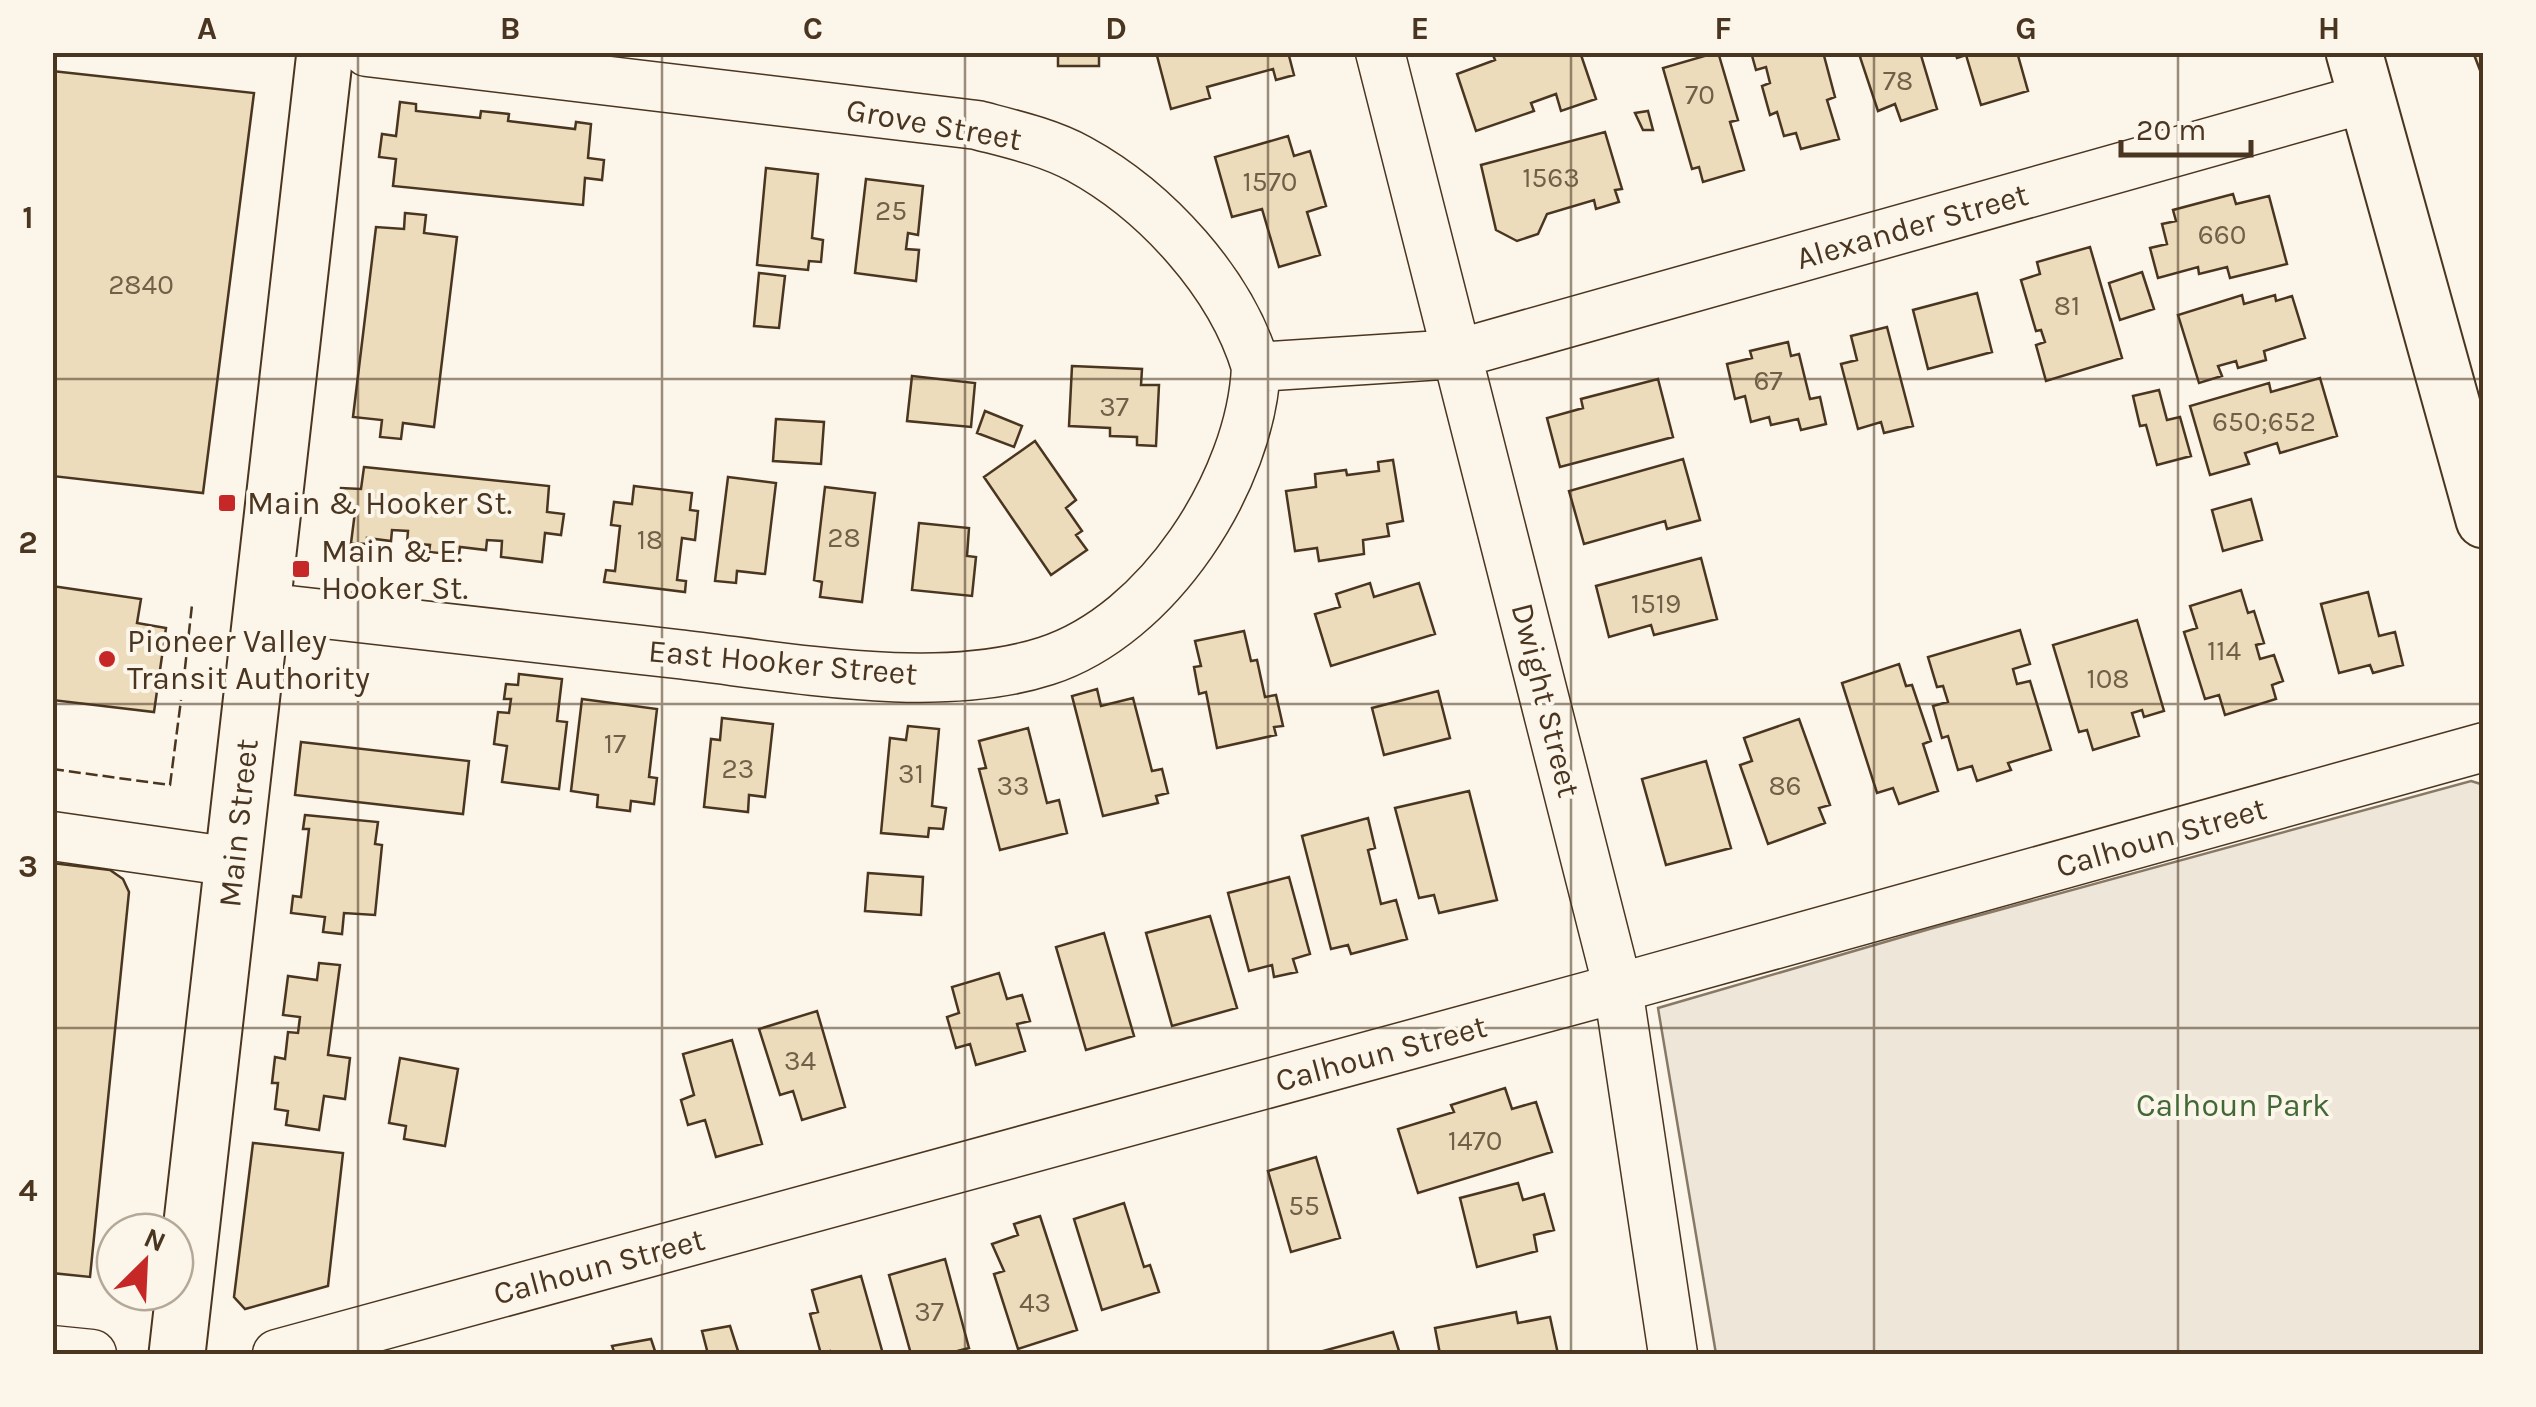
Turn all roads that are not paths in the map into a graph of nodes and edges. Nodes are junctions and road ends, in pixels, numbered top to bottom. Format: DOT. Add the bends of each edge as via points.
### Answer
graph roads {
  1 [pos="325,52"];
  2 [pos="367,52"];
  3 [pos="1380,52"];
  4 [pos="2360,75"];
  5 [pos="1458,354"];
  6 [pos="1256,368"];
  7 [pos="2480,495"];
  8 [pos="262,607"];
  9 [pos="2484,747"];
  10 [pos="52,836"];
  11 [pos="234,862"];
  12 [pos="1618,988"];
  13 [pos="52,1350"];
  14 [pos="92,1354"];
  15 [pos="177,1354"];
  16 [pos="277,1354"];
  17 [pos="1673,1354"];
  1 -- 8 [label="main road, Main Street"];
  2 -- 6 [label="street, Grove Street" via="976,125 1046,144 1108,177 1173,234 1228,306"];
  3 -- 5 [label="street, Dwight Street"];
  4 -- 5 [label="street, Alexander Street"];
  4 -- 7 [label="main road"];
  5 -- 6 [label="street"];
  5 -- 12 [label="street, Dwight Street"];
  6 -- 8 [label="street, East Hooker Street" via="1247,424 1195,538 1130,610 1048,660 994,672 880,677"];
  8 -- 11 [label="main road, Main Street"];
  9 -- 12 [label="street, Calhoun Street"];
  10 -- 11 [label="street"];
  11 -- 15 [label="main road, Main Street"];
  12 -- 16 [label="street, Calhoun Street"];
  12 -- 17 [label="street, Dwight Street"];
  13 -- 14 [label="street"];
}
